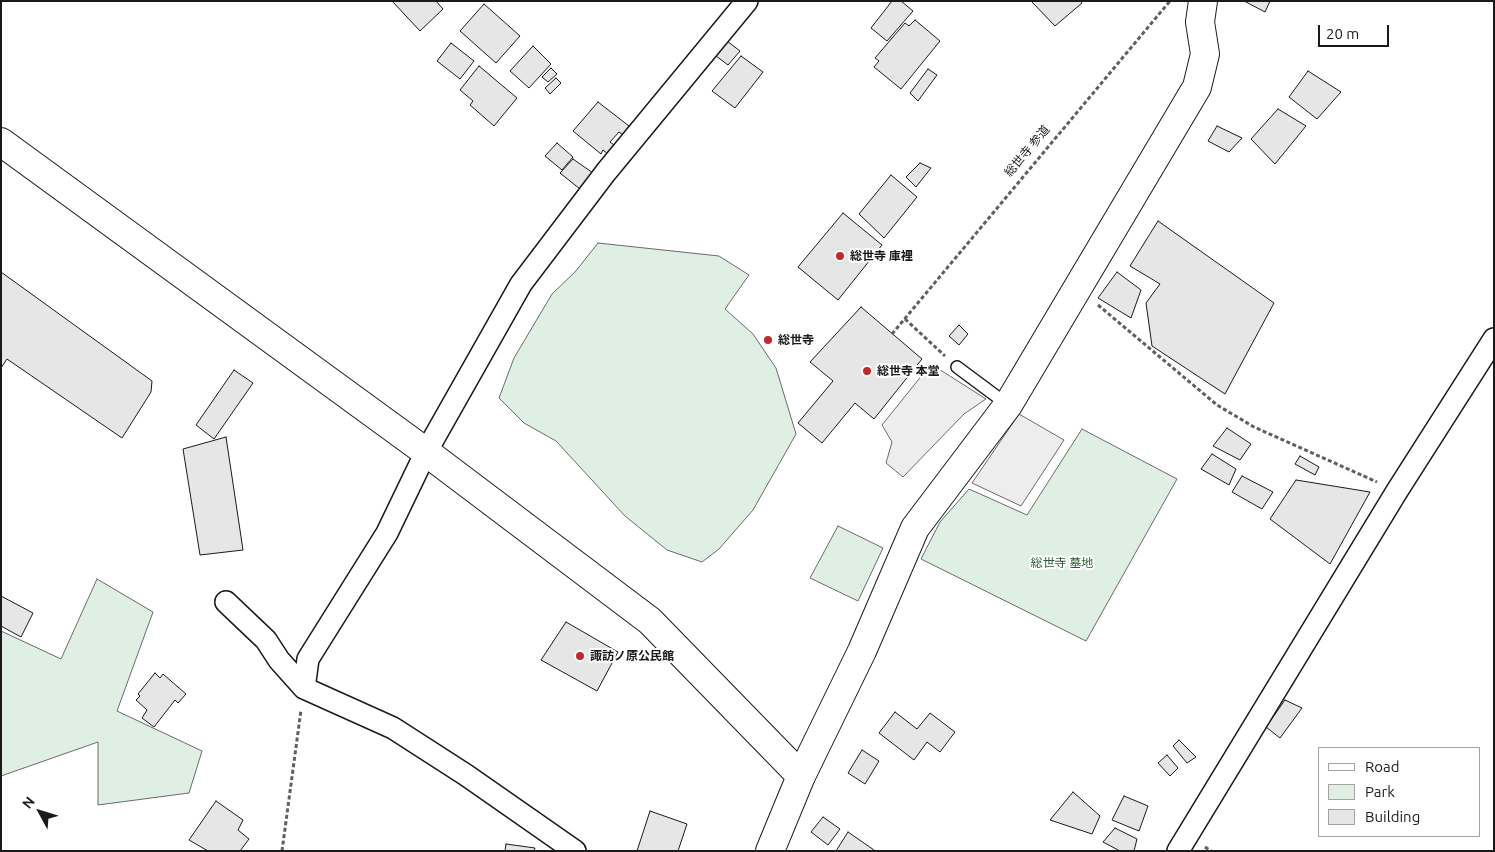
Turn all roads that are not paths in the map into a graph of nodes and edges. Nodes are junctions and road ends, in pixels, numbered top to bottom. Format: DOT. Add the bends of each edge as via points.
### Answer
graph roads {
  1 [pos="747,1"];
  2 [pos="1202,1"];
  3 [pos="1,142"];
  4 [pos="1494,339"];
  5 [pos="957,367"];
  6 [pos="1008,405"];
  7 [pos="426,452"];
  8 [pos="226,602"];
  9 [pos="304,688"];
  10 [pos="801,776"];
  11 [pos="575,851"];
  12 [pos="770,851"];
  13 [pos="1178,851"];
  1 -- 7 [label="street" via="606,172 521,284"];
  2 -- 6 [label="street" via="1200,22 1205,54 1197,87"];
  3 -- 7 [label="street"];
  4 -- 13 [label="street" via="1396,491"];
  5 -- 6 [label="lane"];
  6 -- 10 [label="street" via="915,528 862,651"];
  7 -- 9 [label="street" via="387,533 308,659"];
  7 -- 10 [label="street" via="650,621"];
  8 -- 9 [label="street" via="266,640"];
  9 -- 11 [label="street" via="393,728"];
  10 -- 12 [label="street"];
}
